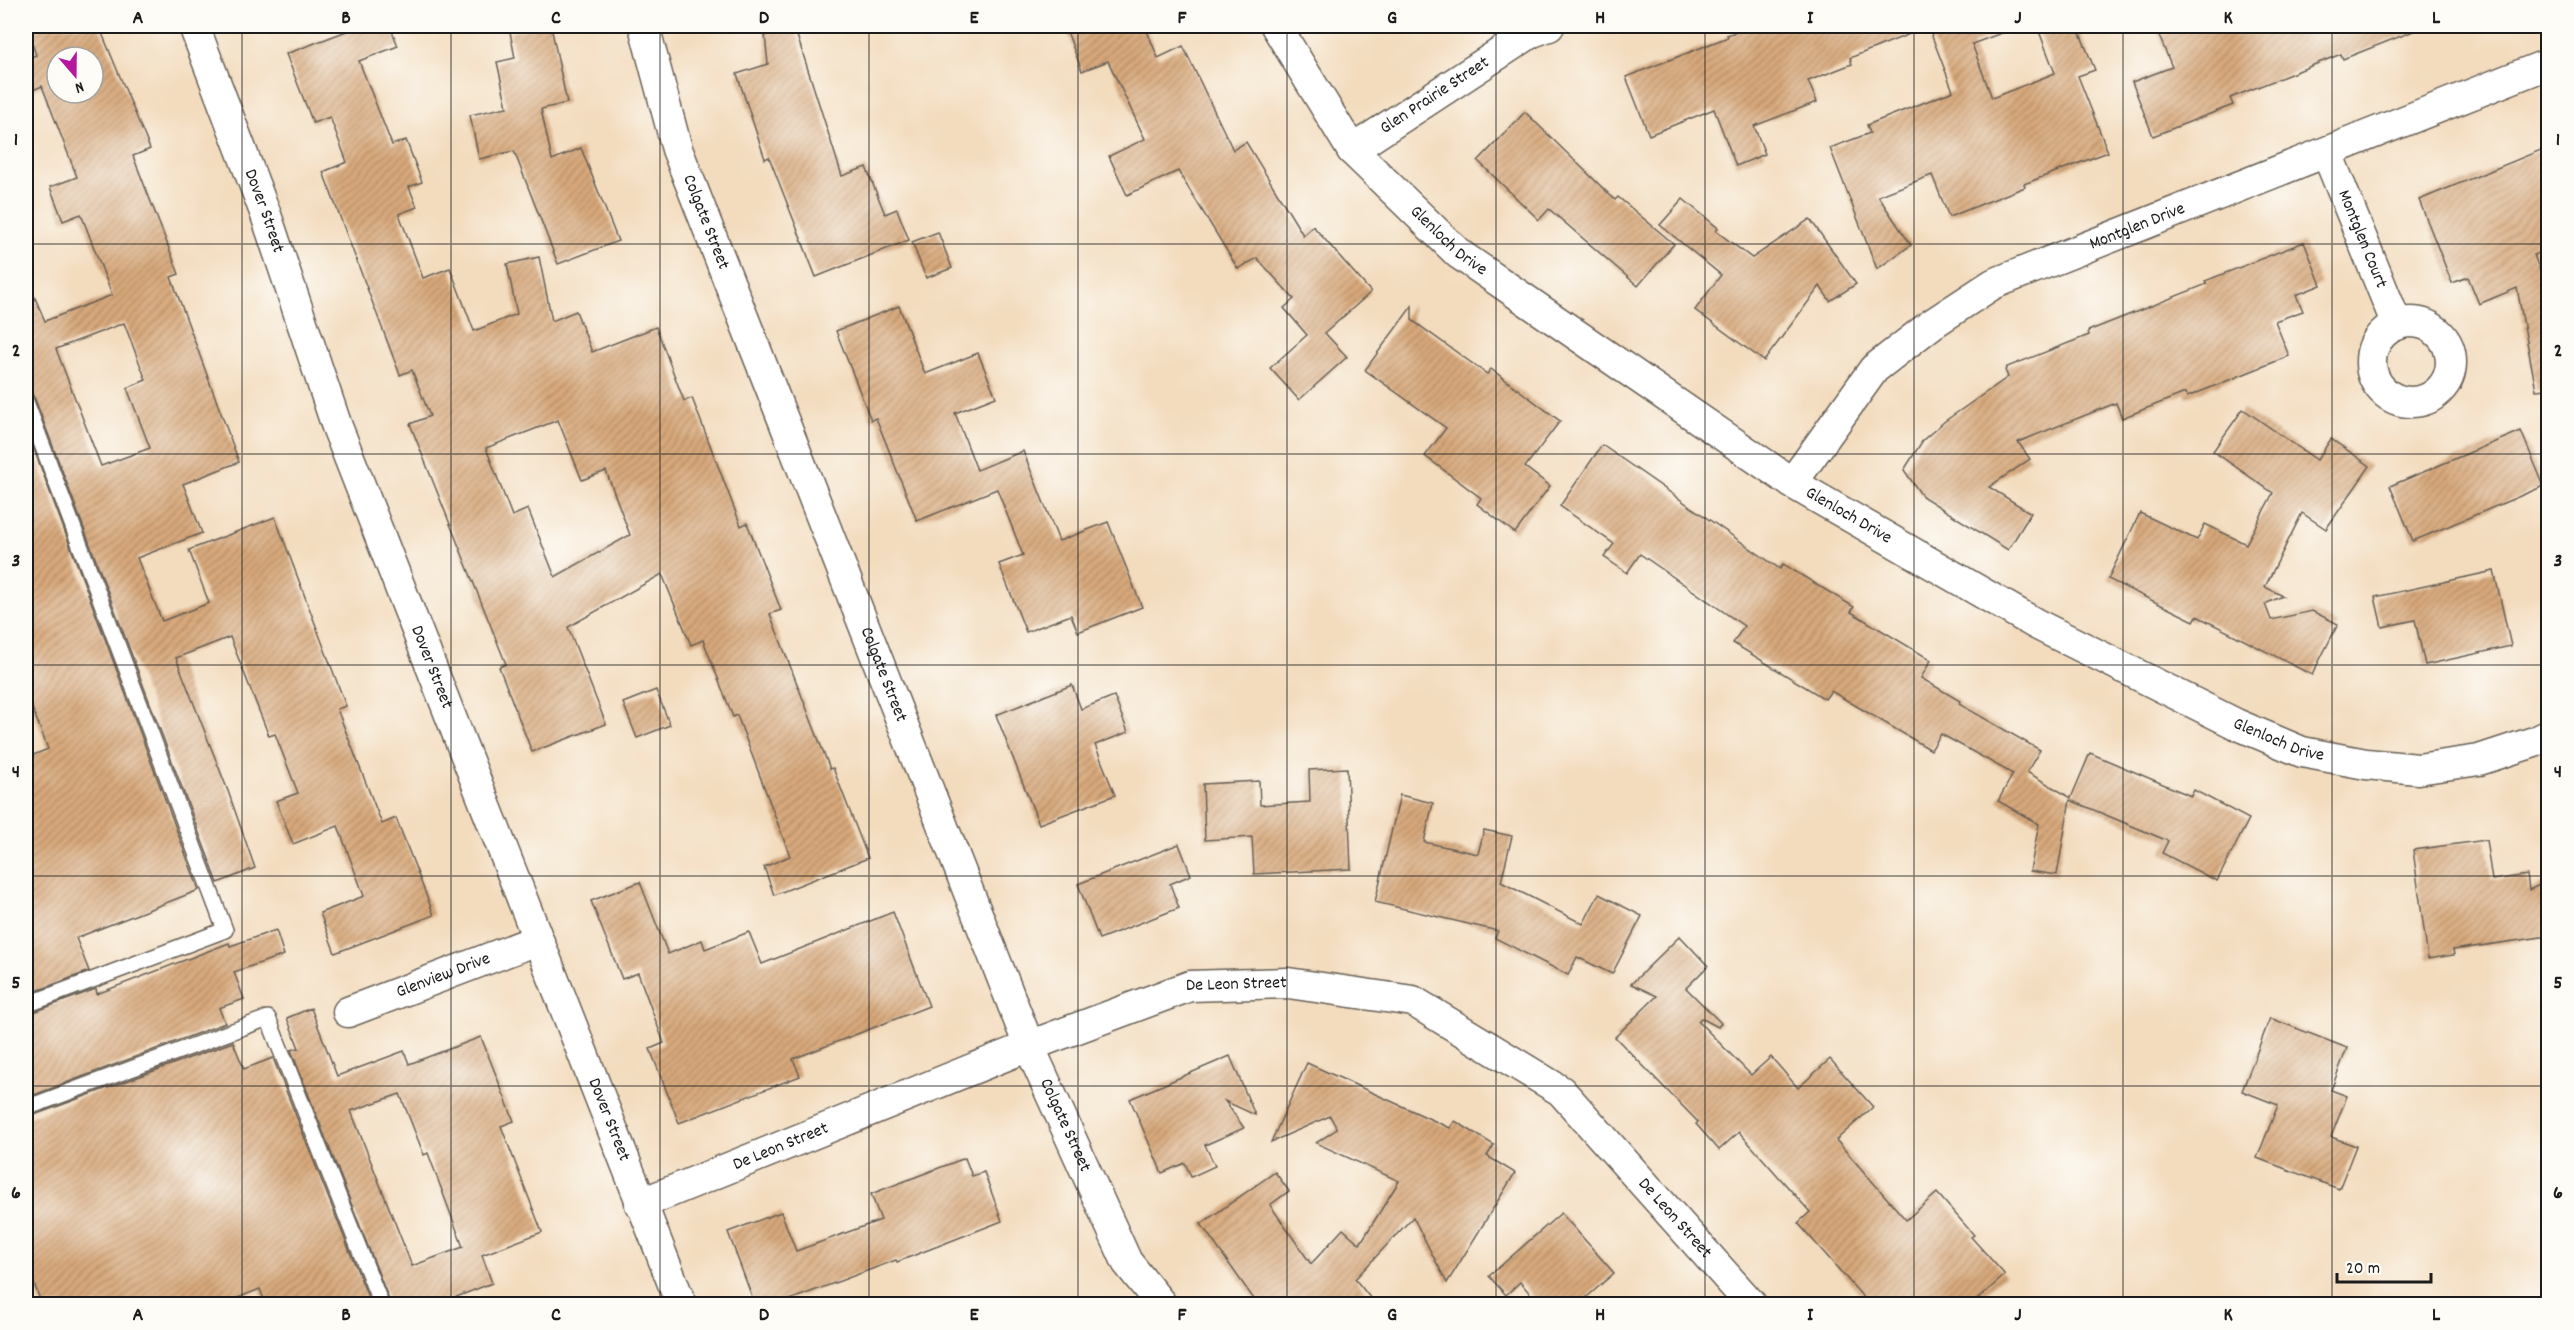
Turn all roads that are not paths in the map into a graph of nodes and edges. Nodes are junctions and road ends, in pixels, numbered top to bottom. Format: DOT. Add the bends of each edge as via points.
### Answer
graph roads {
  1 [pos="194,26"];
  2 [pos="644,26"];
  3 [pos="1276,26"];
  4 [pos="1549,26"];
  5 [pos="2548,64"];
  6 [pos="1352,150"];
  7 [pos="2327,153"];
  8 [pos="2397,325"];
  9 [pos="26,402"];
  10 [pos="1792,483"];
  11 [pos="2548,735"];
  12 [pos="537,940"];
  13 [pos="26,1005"];
  14 [pos="348,1012"];
  15 [pos="1029,1046"];
  16 [pos="26,1108"];
  17 [pos="640,1204"];
  18 [pos="381,1305"];
  19 [pos="681,1305"];
  20 [pos="1161,1305"];
  21 [pos="1751,1305"];
  1 -- 12 [label="street, Dover Street" via="266,215 336,424"];
  2 -- 15 [label="street, Colgate Street" via="677,149"];
  3 -- 6 [label="street, Glenloch Drive"];
  4 -- 6 [label="street, Glen Prairie Street" via="1532,32"];
  5 -- 7 [label="street, Montglen Drive"];
  6 -- 10 [label="street, Glenloch Drive" via="1459,254"];
  7 -- 8 [label="street, Montglen Court"];
  7 -- 10 [label="street, Montglen Drive" via="1993,284 1874,369"];
  9 -- 13 [label="lane" via="225,930"];
  10 -- 11 [label="street, Glenloch Drive" via="2036,624 2236,724 2302,752 2366,765 2418,769 2479,760"];
  12 -- 14 [label="street, Glenview Drive"];
  12 -- 17 [label="street, Dover Street"];
  15 -- 17 [label="street, De Leon Street"];
  15 -- 20 [label="street, Colgate Street" via="1127,1262"];
  15 -- 21 [label="street, De Leon Street" via="1190,986 1288,983 1413,1000 1562,1091"];
  16 -- 18 [label="lane" via="268,1018"];
  17 -- 19 [label="street, Dover Street"];
}
